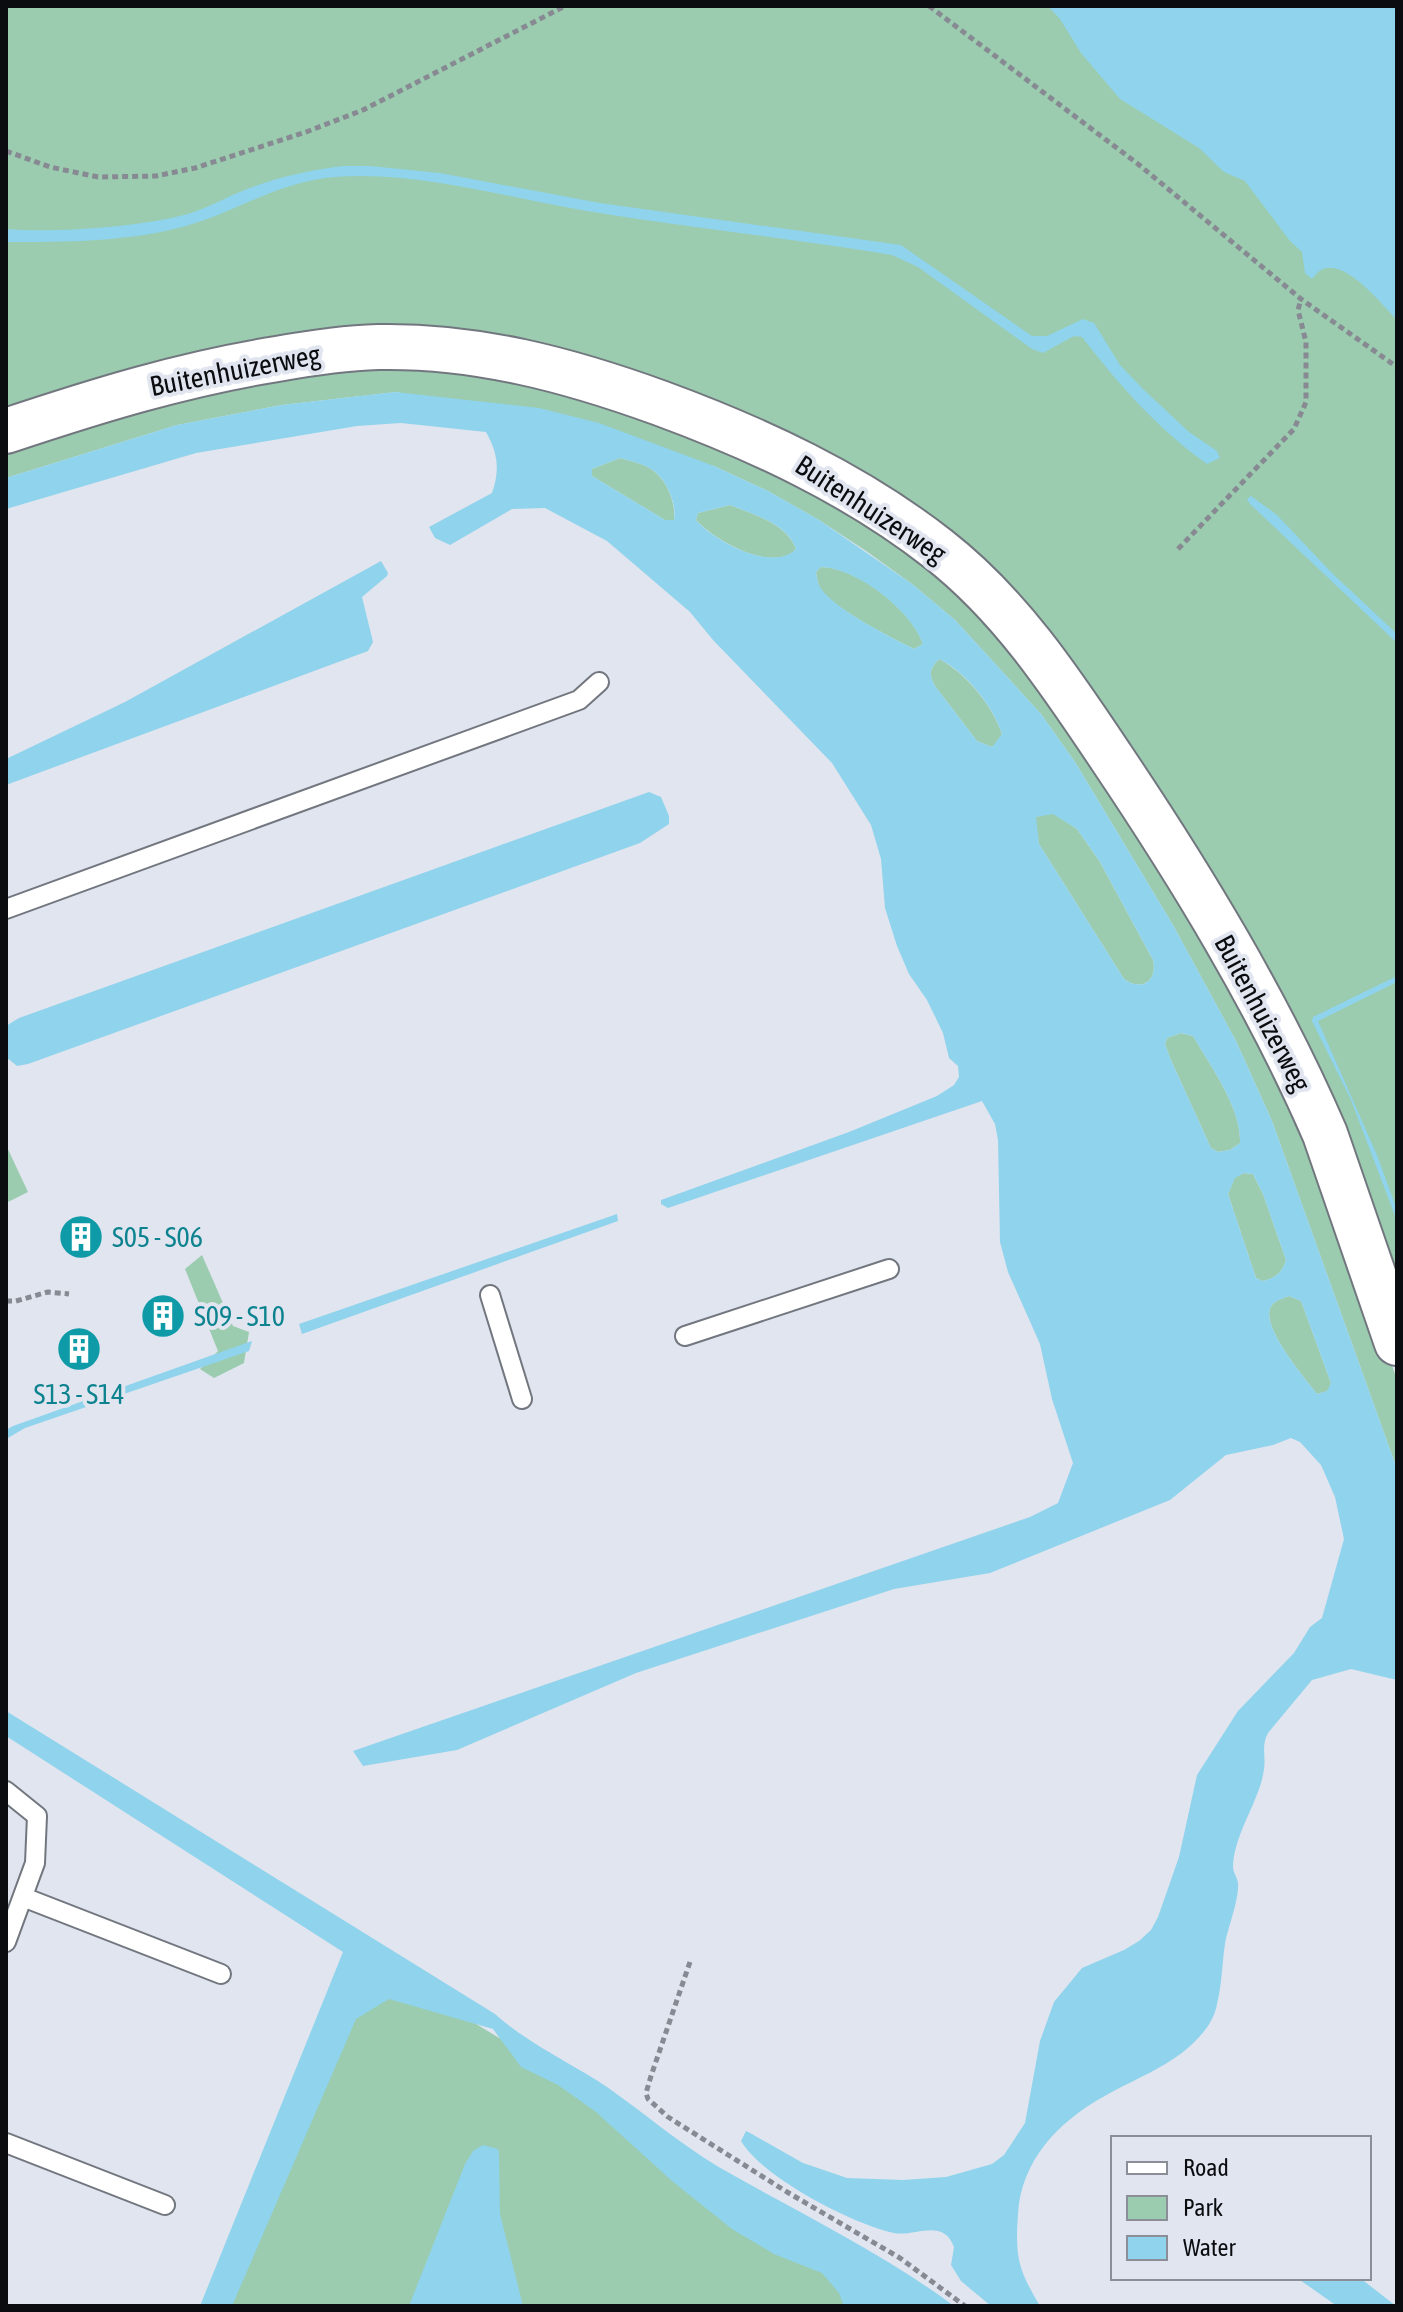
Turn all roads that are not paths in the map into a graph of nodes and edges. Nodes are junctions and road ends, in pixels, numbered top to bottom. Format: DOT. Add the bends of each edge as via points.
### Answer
graph roads {
  1 [pos="6,431"];
  2 [pos="599,682"];
  3 [pos="6,909"];
  4 [pos="889,1269"];
  5 [pos="490,1295"];
  6 [pos="685,1336"];
  7 [pos="1397,1343"];
  8 [pos="522,1399"];
  9 [pos="6,1791"];
  10 [pos="23,1897"];
  11 [pos="6,1942"];
  12 [pos="221,1974"];
  13 [pos="6,2143"];
  14 [pos="165,2205"];
  1 -- 7 [label="street, Buitenhuizerweg" via="149,385 262,361 362,348 448,350 561,370 700,418 809,467 908,526 988,594 1040,655 1132,787 1207,910 1325,1134"];
  2 -- 3 [label="lane" via="579,700"];
  4 -- 6 [label="lane"];
  5 -- 8 [label="lane"];
  9 -- 10 [label="lane" via="37,1816 35,1863"];
  10 -- 11 [label="lane"];
  10 -- 12 [label="lane"];
  13 -- 14 [label="lane"];
}
